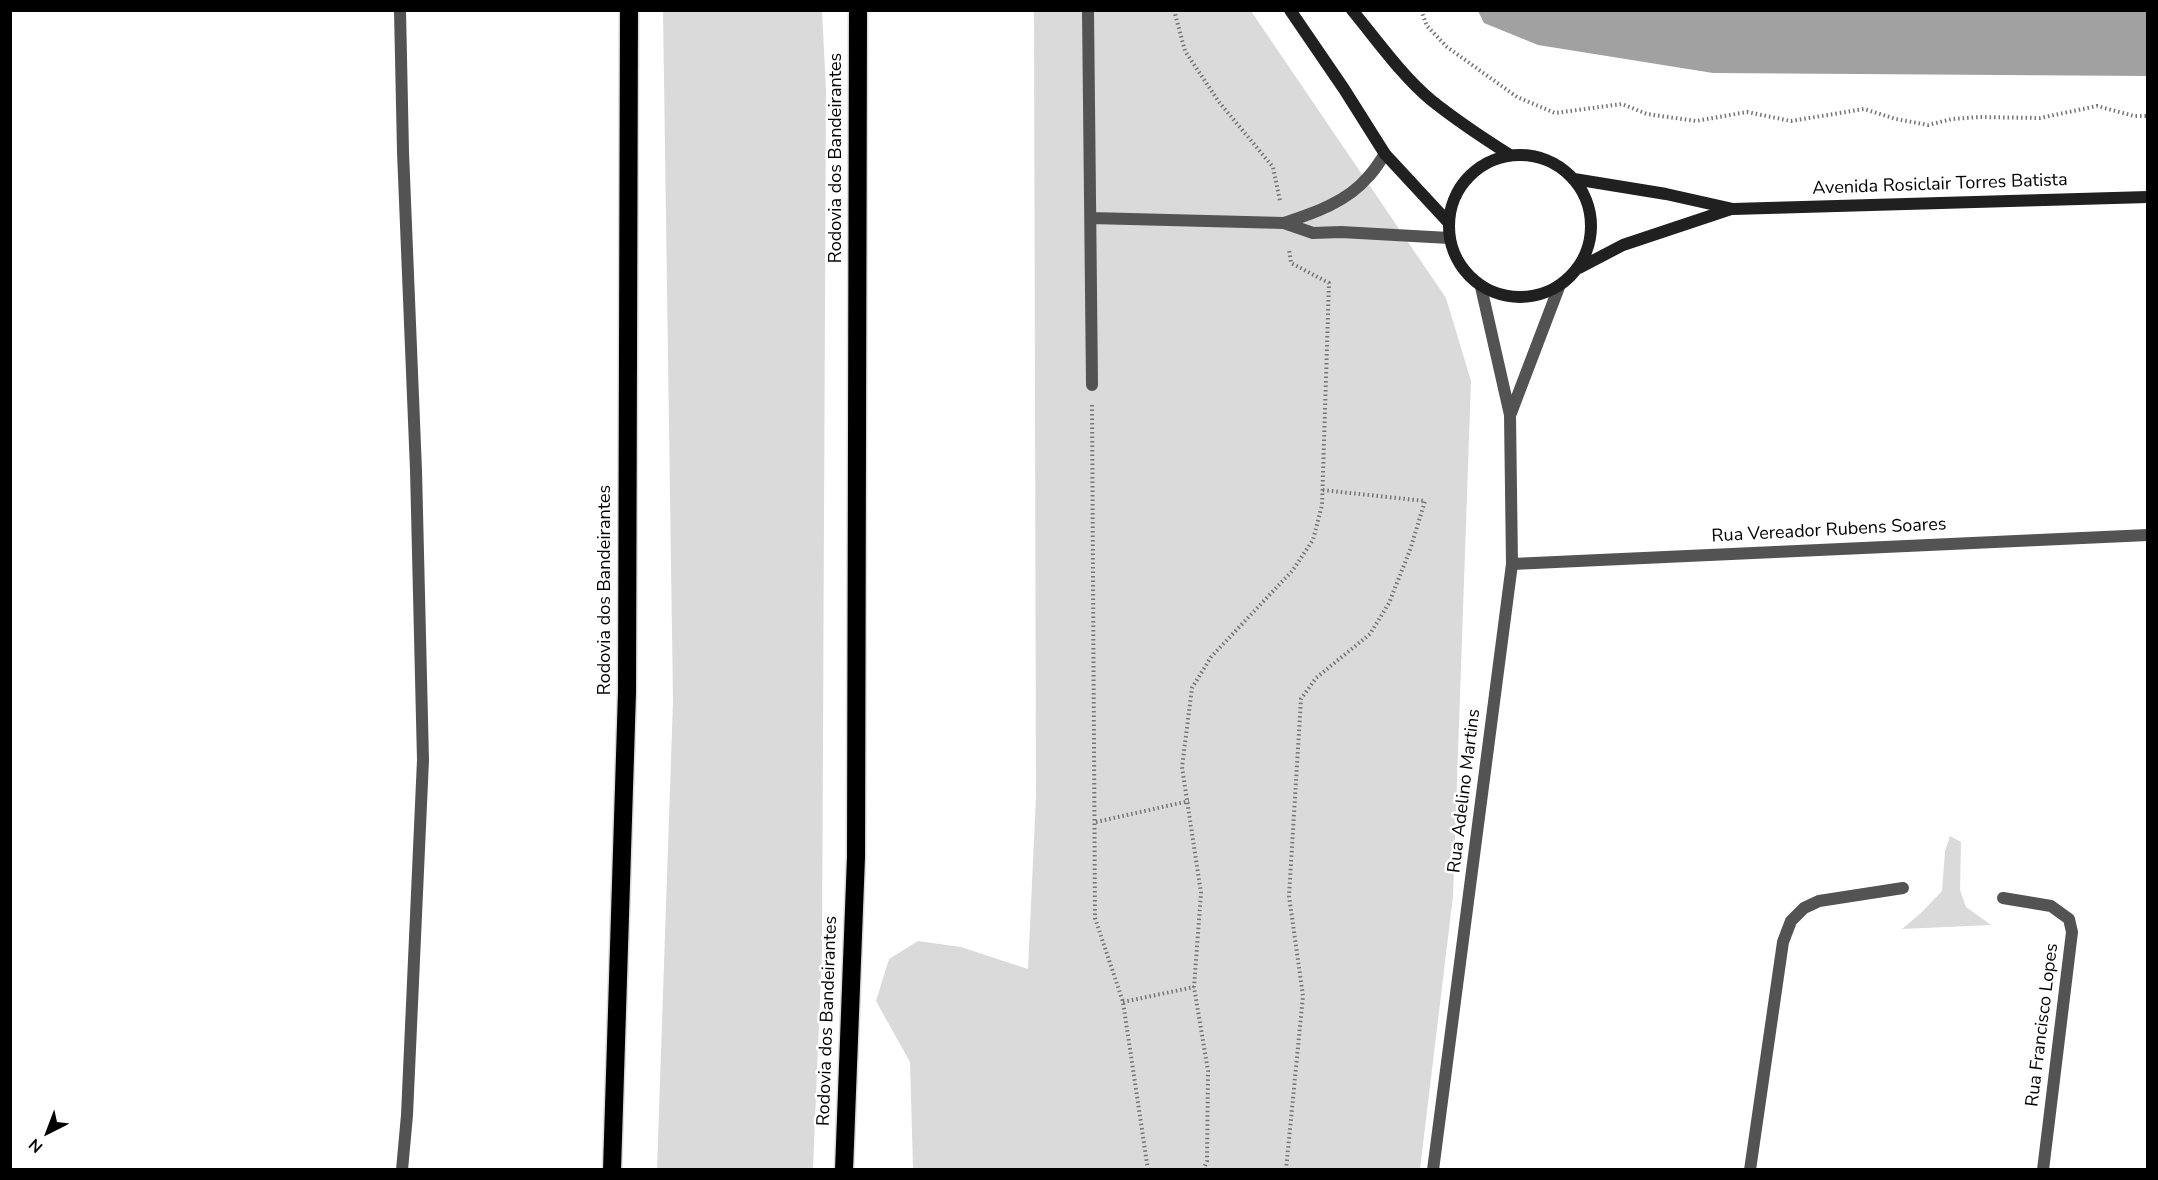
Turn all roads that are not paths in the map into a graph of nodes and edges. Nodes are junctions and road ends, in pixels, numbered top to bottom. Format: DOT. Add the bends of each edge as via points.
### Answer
graph roads {
  1 [pos="400,10"];
  2 [pos="629,10"];
  3 [pos="858,10"];
  4 [pos="1088,10"];
  5 [pos="1290,10"];
  6 [pos="1352,10"];
  7 [pos="1385,154"];
  8 [pos="1510,155"];
  9 [pos="1574,179"];
  10 [pos="2148,197"];
  11 [pos="1732,208"];
  12 [pos="1091,218"];
  13 [pos="1448,222"];
  14 [pos="1284,223"];
  15 [pos="1449,238"];
  16 [pos="1579,268"];
  17 [pos="1481,286"];
  18 [pos="1559,287"];
  19 [pos="1092,385"];
  20 [pos="1510,415"];
  21 [pos="2148,535"];
  22 [pos="1512,564"];
  23 [pos="1904,888"];
  24 [pos="2003,898"];
  25 [pos="402,1170"];
  26 [pos="612,1170"];
  27 [pos="844,1170"];
  28 [pos="1433,1170"];
  29 [pos="1750,1170"];
  30 [pos="2043,1170"];
  1 -- 25 [label="street" via="423,760"];
  2 -- 26 [label="highway, Rodovia dos Bandeirantes" via="627,692"];
  3 -- 27 [label="highway, Rodovia dos Bandeirantes" via="856,857"];
  4 -- 12 [label="street"];
  5 -- 7 [label="main road"];
  6 -- 8 [label="main road" via="1430,99"];
  7 -- 13 [label="main road"];
  7 -- 14 [label="street" via="1351,193"];
  8 -- 9 [label="main road" via="1534,156 1556,164"];
  8 -- 13 [label="main road" via="1486,162 1467,177 1454,198"];
  9 -- 11 [label="main road, Avenida Rosiclair Torres Batista"];
  9 -- 16 [label="main road" via="1586,200 1592,223 1589,246"];
  10 -- 11 [label="main road, Avenida Rosiclair Torres Batista"];
  11 -- 16 [label="main road, Avenida Rosiclair Torres Batista" via="1623,245"];
  12 -- 14 [label="street"];
  12 -- 19 [label="street"];
  13 -- 15 [label="main road"];
  14 -- 15 [label="street" via="1313,233"];
  15 -- 17 [label="main road" via="1455,257"];
  16 -- 18 [label="main road"];
  17 -- 18 [label="main road" via="1500,295 1520,298 1540,296"];
  17 -- 20 [label="street, Rua Adelino Martins"];
  18 -- 20 [label="street, Rua Adelino Martins"];
  20 -- 22 [label="street, Rua Adelino Martins"];
  21 -- 22 [label="street, Rua Vereador Rubens Soares"];
  22 -- 28 [label="street, Rua Adelino Martins"];
  23 -- 29 [label="street" via="1819,901 1804,908 1791,921 1783,942"];
  24 -- 30 [label="street, Rua Francisco Lopes" via="2051,906 2069,919 2072,932"];
}
